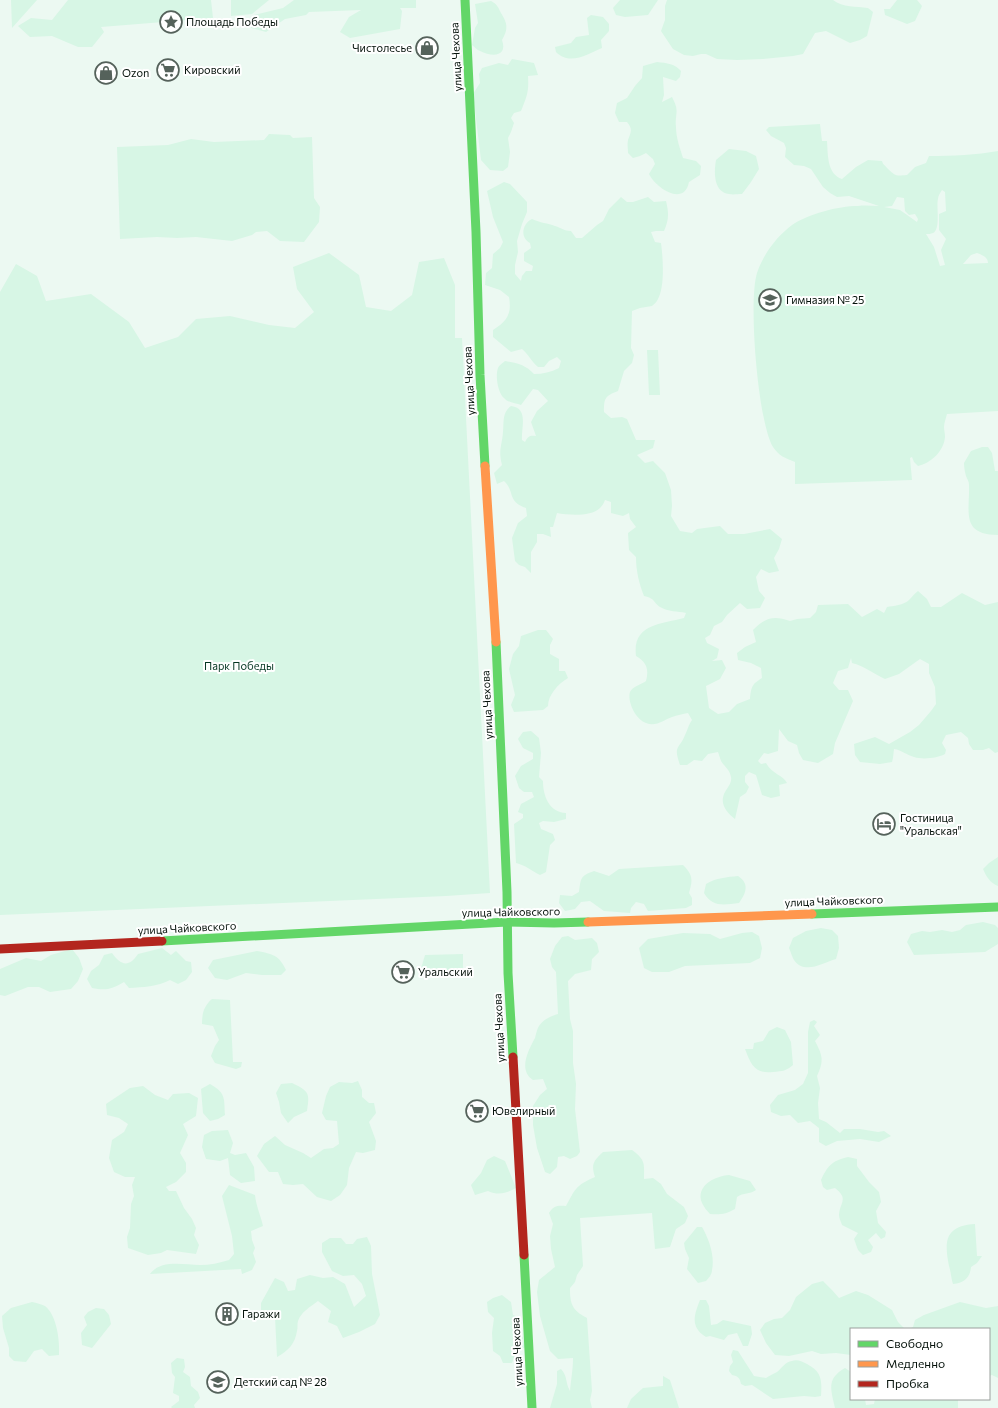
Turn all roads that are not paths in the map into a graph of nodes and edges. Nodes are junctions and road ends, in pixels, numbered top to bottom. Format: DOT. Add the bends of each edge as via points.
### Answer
graph roads {
  1 [pos="465,0"];
  2 [pos="998,907"];
  3 [pos="507,922"];
  4 [pos="0,949"];
  5 [pos="532,1408"];
  1 -- 3 [label="street, улица Чехова" via="480,375 499,700"];
  2 -- 3 [label="street, улица Чайковского" via="562,923"];
  3 -- 4 [label="street, улица Чайковского"];
  3 -- 5 [label="street, улица Чехова"];
}
